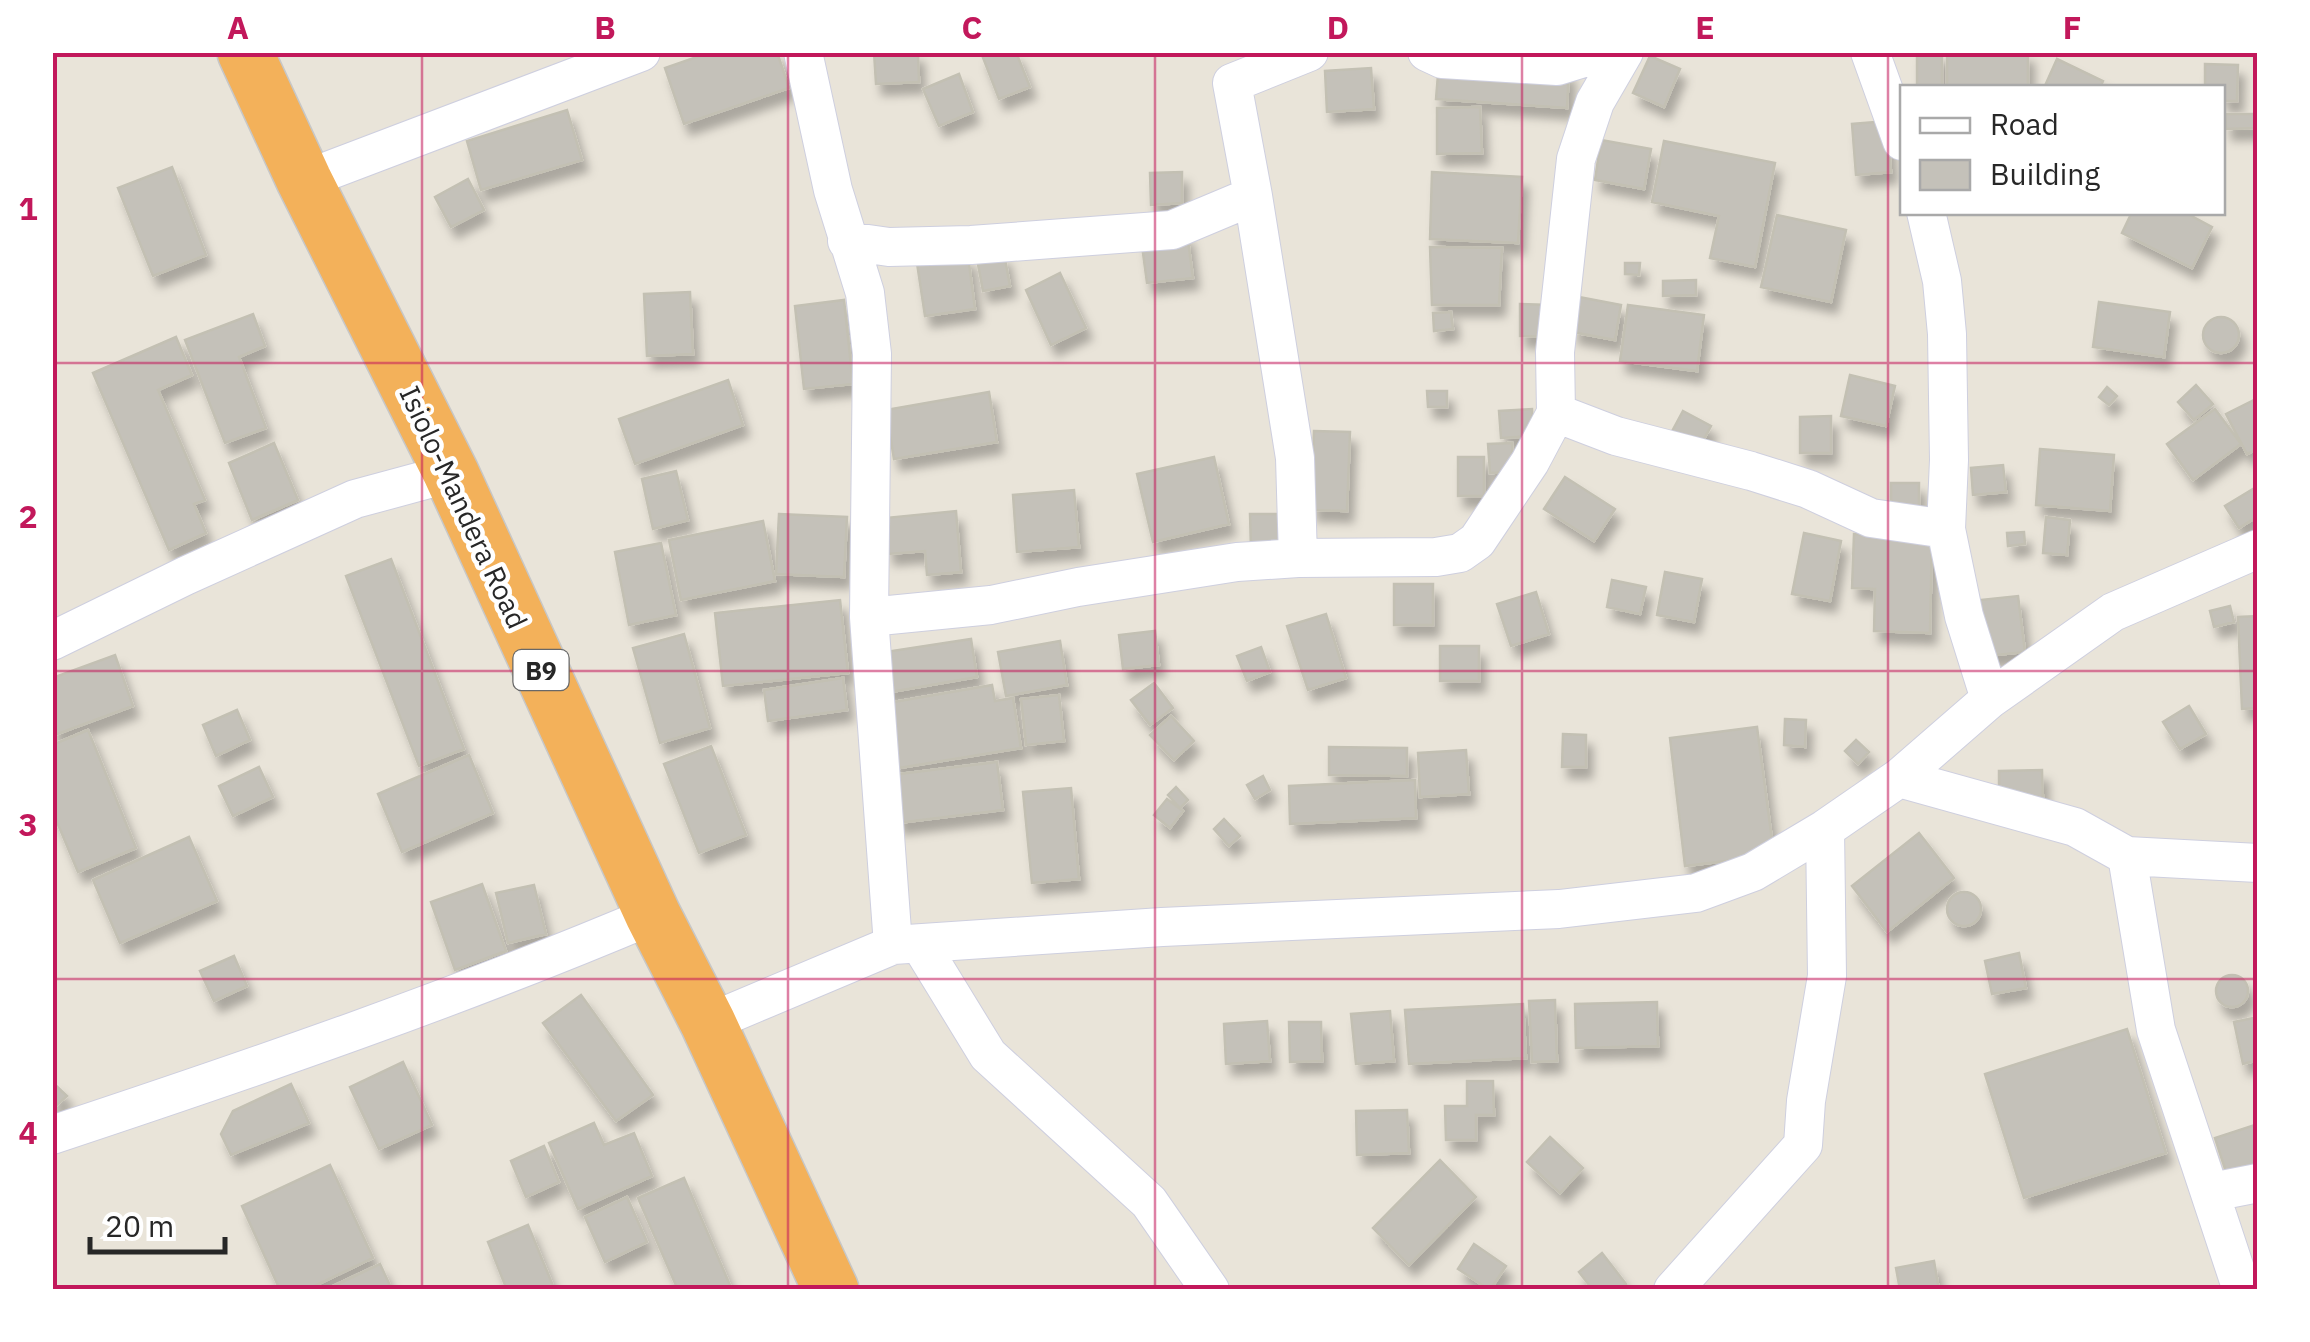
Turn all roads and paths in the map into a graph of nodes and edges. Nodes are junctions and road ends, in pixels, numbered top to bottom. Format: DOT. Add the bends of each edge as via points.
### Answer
graph roads {
  1 [pos="245,52"];
  2 [pos="641,52"];
  3 [pos="803,52"];
  4 [pos="1309,52"];
  5 [pos="1427,52"];
  6 [pos="1603,52"];
  7 [pos="1624,52"];
  8 [pos="1870,52"];
  9 [pos="1227,68"];
  10 [pos="1900,136"];
  11 [pos="304,180"];
  12 [pos="1253,196"];
  13 [pos="1927,215"];
  14 [pos="847,242"];
  15 [pos="1556,414"];
  16 [pos="451,473"];
  17 [pos="1946,529"];
  18 [pos="2258,549"];
  19 [pos="1298,558"];
  20 [pos="869,616"];
  21 [pos="52,642"];
  22 [pos="1990,699"];
  23 [pos="1900,778"];
  24 [pos="1824,829"];
  25 [pos="2127,856"];
  26 [pos="2258,863"];
  27 [pos="653,915"];
  28 [pos="906,945"];
  29 [pos="708,1024"];
  30 [pos="52,1136"];
  31 [pos="2258,1183"];
  32 [pos="2212,1192"];
  33 [pos="831,1290"];
  34 [pos="1210,1290"];
  35 [pos="1673,1290"];
  36 [pos="2242,1290"];
  1 -- 11 [label="highway, Isiolo-Mandera Road / B9"];
  2 -- 11 [label="street"];
  3 -- 14 [label="street"];
  4 -- 9 [label="street"];
  5 -- 6 [label="street" via="1442,59 1557,66"];
  7 -- 15 [label="street" via="1595,102 1576,159 1560,274"];
  8 -- 10 [label="street"];
  9 -- 12 [label="street"];
  11 -- 16 [label="highway, Isiolo-Mandera Road / B9"];
  12 -- 14 [label="street" via="1172,230 971,245"];
  12 -- 19 [label="street" via="1296,458"];
  13 -- 17 [label="street" via="1947,334"];
  14 -- 20 [label="street" via="865,294 872,354"];
  15 -- 17 [label="street" via="1752,470 1871,518"];
  15 -- 19 [label="street" via="1477,541 1460,552"];
  16 -- 21 [label="street" via="355,499"];
  16 -- 27 [label="highway, Isiolo-Mandera Road / B9"];
  17 -- 22 [label="street"];
  18 -- 22 [label="street" via="2113,612"];
  19 -- 20 [label="street" via="1162,573 991,605"];
  20 -- 28 [label="street"];
  22 -- 23 [label="street"];
  23 -- 24 [label="street"];
  23 -- 25 [label="street" via="2075,827"];
  24 -- 28 [label="street" via="1753,872 1696,894 1559,909"];
  24 -- 35 [label="street" via="1827,976 1802,1146"];
  25 -- 26 [label="street"];
  25 -- 32 [label="street" via="2156,1030"];
  27 -- 29 [label="highway, Isiolo-Mandera Road / B9"];
  27 -- 30 [label="street" via="394,1016"];
  28 -- 29 [label="street"];
  28 -- 34 [label="street" via="988,1055 1149,1202"];
  29 -- 33 [label="highway, Isiolo-Mandera Road / B9"];
  31 -- 32 [label="street"];
  32 -- 36 [label="street"];
}
